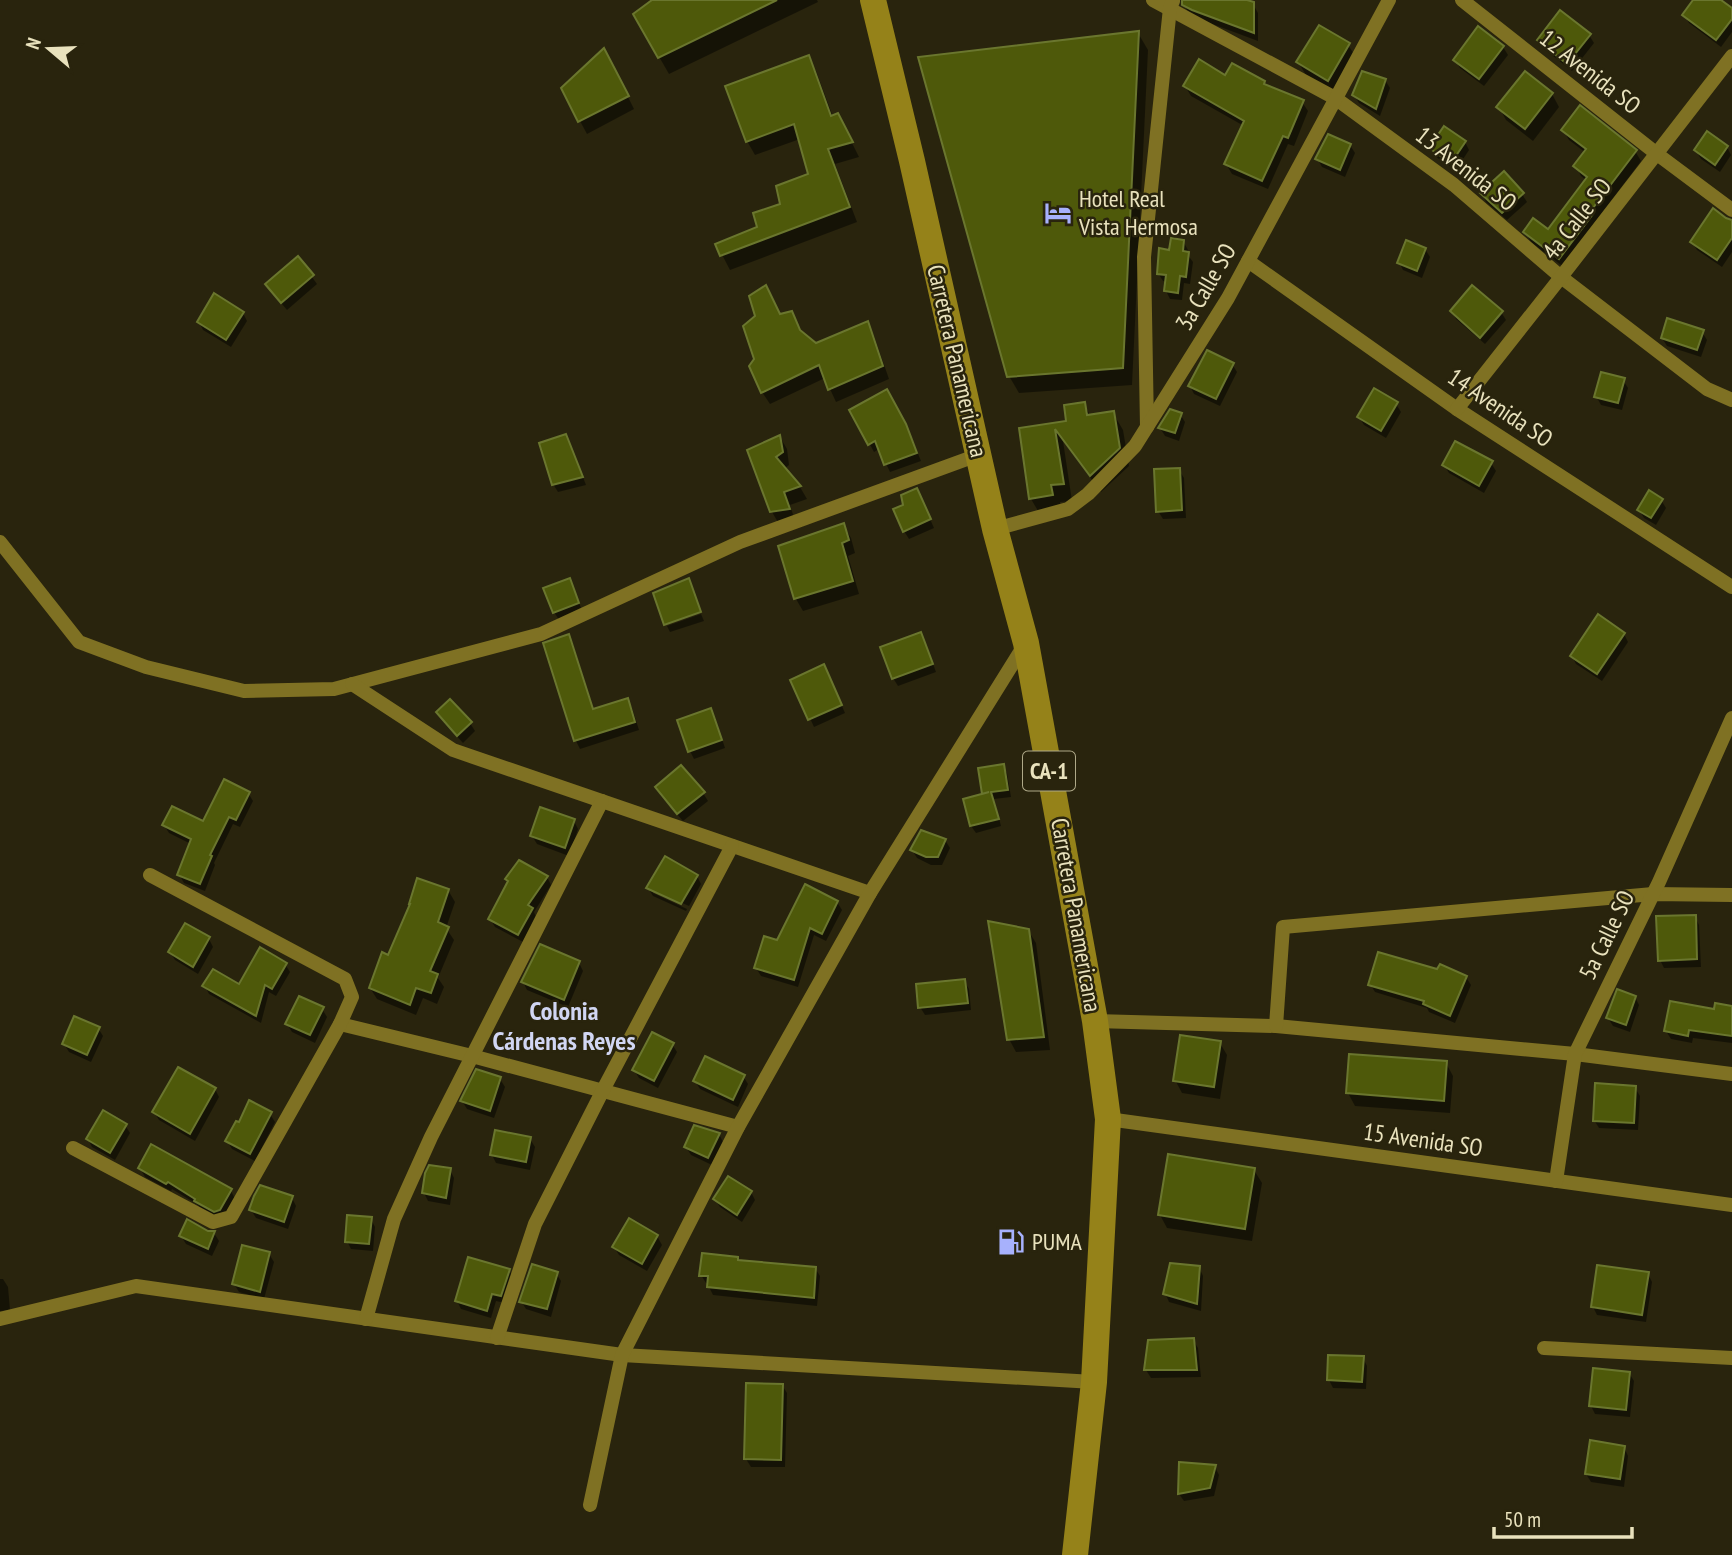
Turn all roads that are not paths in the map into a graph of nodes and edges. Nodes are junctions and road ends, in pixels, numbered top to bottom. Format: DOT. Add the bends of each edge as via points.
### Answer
graph roads {
  1 [pos="873,0"];
  2 [pos="1153,0"];
  3 [pos="1389,0"];
  4 [pos="1462,0"];
  5 [pos="1172,4"];
  6 [pos="1732,57"];
  7 [pos="1335,98"];
  8 [pos="1657,154"];
  9 [pos="1732,209"];
  10 [pos="1248,261"];
  11 [pos="1561,278"];
  12 [pos="1732,400"];
  13 [pos="1457,408"];
  14 [pos="1147,427"];
  15 [pos="978,456"];
  16 [pos="995,529"];
  17 [pos="0,541"];
  18 [pos="1732,587"];
  19 [pos="1026,643"];
  20 [pos="352,684"];
  21 [pos="1732,719"];
  22 [pos="602,802"];
  23 [pos="732,846"];
  24 [pos="150,875"];
  25 [pos="870,893"];
  26 [pos="1653,894"];
  27 [pos="1732,895"];
  28 [pos="1095,1021"];
  29 [pos="340,1024"];
  30 [pos="1276,1026"];
  31 [pos="1575,1054"];
  32 [pos="472,1056"];
  33 [pos="1732,1074"];
  34 [pos="603,1090"];
  35 [pos="1108,1119"];
  36 [pos="738,1127"];
  37 [pos="73,1148"];
  38 [pos="1556,1181"];
  39 [pos="1732,1205"];
  40 [pos="0,1319"];
  41 [pos="366,1319"];
  42 [pos="496,1338"];
  43 [pos="1544,1348"];
  44 [pos="622,1355"];
  45 [pos="1732,1358"];
  46 [pos="1094,1382"];
  47 [pos="590,1505"];
  48 [pos="1075,1555"];
  1 -- 15 [label="highway, Carretera Panamericana / CA-1"];
  2 -- 5 [label="street, 13 Avenida SO"];
  3 -- 7 [label="street, 3a Calle SO"];
  4 -- 8 [label="street, 12 Avenida SO"];
  5 -- 7 [label="street, 13 Avenida SO"];
  5 -- 14 [label="street" via="1144,257"];
  6 -- 8 [label="street, 4a Calle SO"];
  7 -- 10 [label="street, 3a Calle SO"];
  7 -- 11 [label="street, 13 Avenida SO" via="1454,186"];
  8 -- 9 [label="street, 12 Avenida SO"];
  8 -- 11 [label="street, 4a Calle SO"];
  10 -- 13 [label="street, 14 Avenida SO"];
  10 -- 14 [label="street, 3a Calle SO"];
  11 -- 12 [label="street, 13 Avenida SO" via="1707,389"];
  11 -- 13 [label="street, 4a Calle SO"];
  13 -- 18 [label="street, 14 Avenida SO"];
  14 -- 16 [label="street, 3a Calle SO" via="1088,495 1068,509"];
  15 -- 16 [label="highway, Carretera Panamericana / CA-1"];
  15 -- 20 [label="street" via="740,542 541,634"];
  16 -- 19 [label="highway, Carretera Panamericana / CA-1"];
  17 -- 20 [label="street" via="79,642 146,667 244,691 334,689"];
  19 -- 25 [label="street"];
  19 -- 28 [label="highway, Carretera Panamericana / CA-1"];
  20 -- 22 [label="street" via="453,750"];
  21 -- 26 [label="street, 5a Calle SO"];
  22 -- 23 [label="street"];
  22 -- 32 [label="street"];
  23 -- 25 [label="street"];
  23 -- 34 [label="street"];
  24 -- 29 [label="street" via="345,979 352,997"];
  25 -- 36 [label="street"];
  26 -- 27 [label="street"];
  26 -- 30 [label="street" via="1283,927"];
  26 -- 31 [label="street, 5a Calle SO"];
  28 -- 30 [label="street"];
  28 -- 35 [label="highway, Carretera Panamericana / CA-1"];
  29 -- 32 [label="street"];
  29 -- 37 [label="street" via="231,1217 213,1222"];
  30 -- 31 [label="street"];
  31 -- 33 [label="street"];
  31 -- 38 [label="street, 5a Calle SO"];
  32 -- 34 [label="street"];
  32 -- 41 [label="street" via="394,1219"];
  34 -- 36 [label="street"];
  34 -- 42 [label="street" via="535,1224"];
  35 -- 38 [label="street, 15 Avenida SO"];
  35 -- 46 [label="highway, Carretera Panamericana / CA-1"];
  36 -- 44 [label="street"];
  38 -- 39 [label="street, 15 Avenida SO"];
  40 -- 41 [label="street" via="136,1286"];
  41 -- 42 [label="street"];
  42 -- 44 [label="street"];
  43 -- 45 [label="street"];
  44 -- 46 [label="street"];
  44 -- 47 [label="street"];
  46 -- 48 [label="highway, Carretera Panamericana / CA-1"];
}
